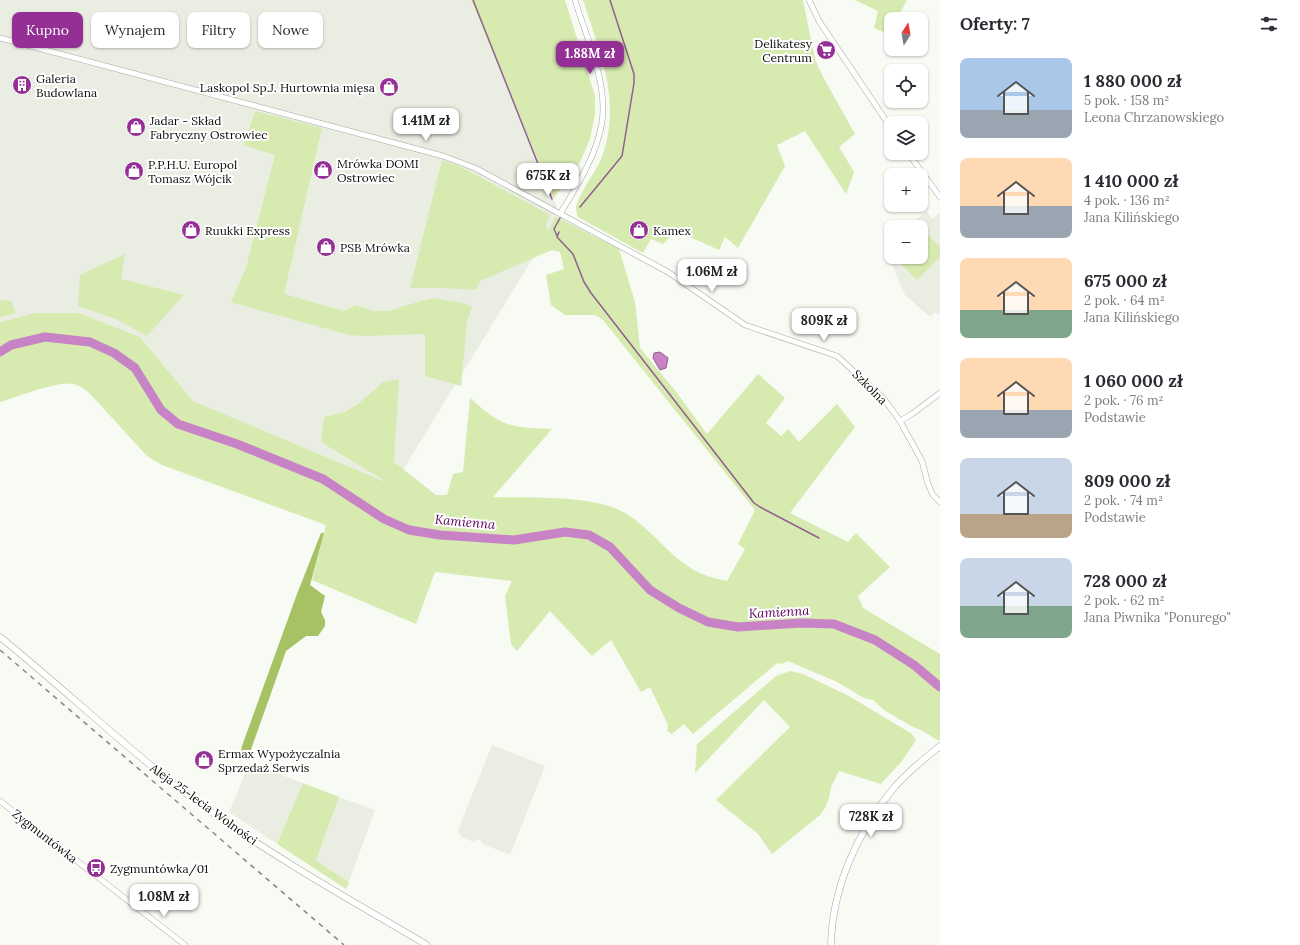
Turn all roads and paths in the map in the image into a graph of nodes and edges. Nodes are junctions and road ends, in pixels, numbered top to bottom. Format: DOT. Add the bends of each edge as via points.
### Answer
graph roads {
  1 [pos="575,0"];
  2 [pos="809,0"];
  3 [pos="0,38"];
  4 [pos="884,118"];
  5 [pos="913,160"];
  6 [pos="940,197"];
  7 [pos="560,214"];
  8 [pos="940,393"];
  9 [pos="900,420"];
  10 [pos="940,502"];
  11 [pos="0,637"];
  12 [pos="939,746"];
  13 [pos="0,801"];
  14 [pos="185,945"];
  15 [pos="427,945"];
  16 [pos="831,945"];
  1 -- 7 [label="street" via="599,76 602,121 593,153"];
  2 -- 4 [label="street" via="819,21"];
  3 -- 7 [label="street" via="443,156 475,168"];
  5 -- 6 [label="street"];
  7 -- 9 [label="street, Szkolna" via="668,272 745,324 837,356 884,399"];
  8 -- 9 [label="street"];
  9 -- 10 [label="street, Szkolna" via="922,461 928,484"];
  11 -- 15 [label="main road, Aleja 25-lecia Wolności" via="151,766 218,817 276,856"];
  12 -- 16 [label="main road" via="894,788 865,830 849,862 840,888"];
  13 -- 14 [label="street, Zygmuntówka"];
}
